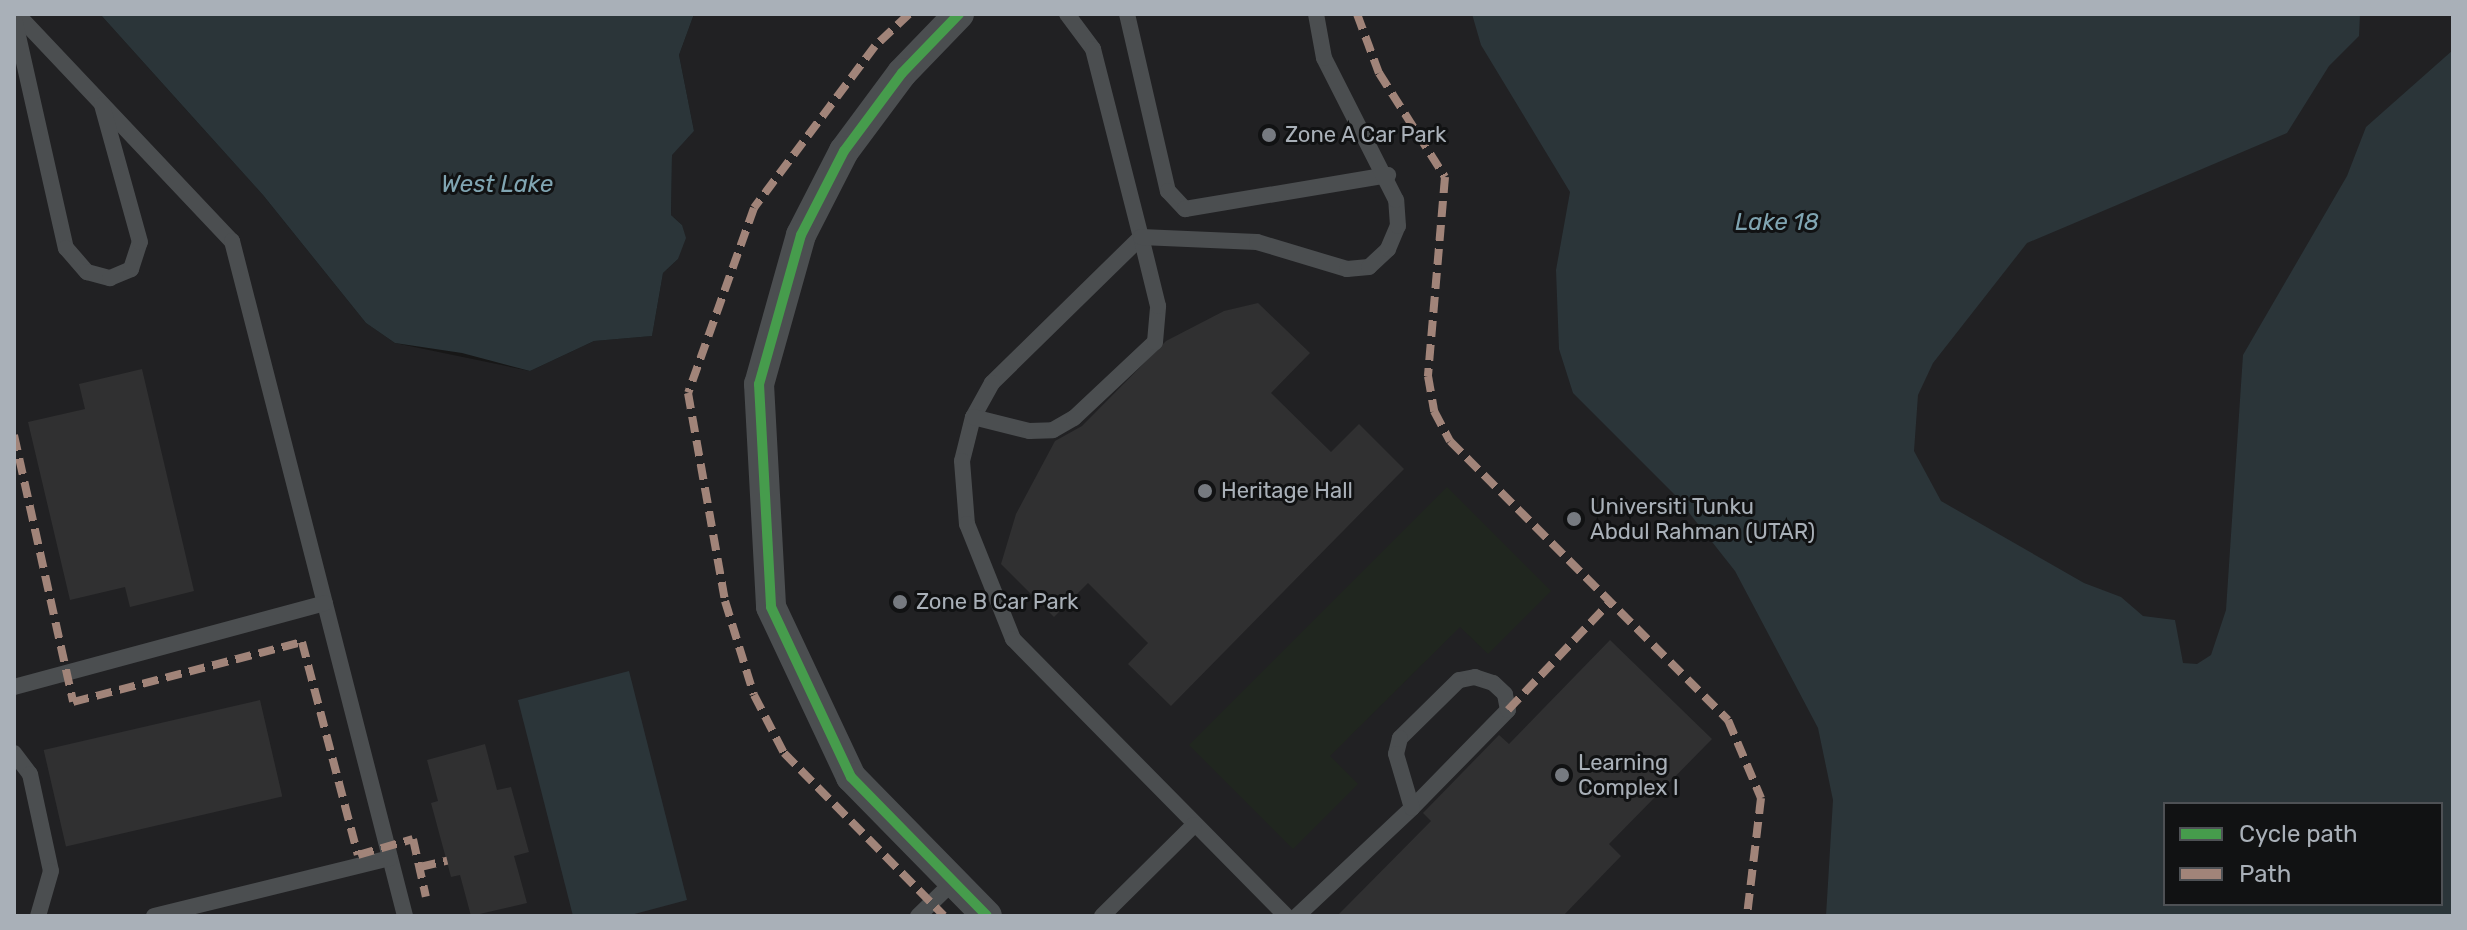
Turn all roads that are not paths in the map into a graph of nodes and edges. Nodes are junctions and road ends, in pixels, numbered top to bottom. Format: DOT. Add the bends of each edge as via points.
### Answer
graph roads {
  1 [pos="959,14"];
  2 [pos="1067,14"];
  3 [pos="1127,14"];
  4 [pos="1316,14"];
  5 [pos="16,16"];
  6 [pos="102,104"];
  7 [pos="1388,175"];
  8 [pos="1141,237"];
  9 [pos="973,417"];
  10 [pos="325,603"];
  11 [pos="14,687"];
  12 [pos="14,753"];
  13 [pos="1412,808"];
  14 [pos="1194,825"];
  15 [pos="390,858"];
  16 [pos="952,883"];
  17 [pos="38,916"];
  18 [pos="154,916"];
  19 [pos="405,916"];
  20 [pos="918,916"];
  21 [pos="987,916"];
  22 [pos="1102,916"];
  23 [pos="1286,916"];
  24 [pos="1297,916"];
  1 -- 16 [label="street" via="902,73 844,151 801,235 759,384 771,607 851,777"];
  2 -- 8 [label="lane" via="1093,49"];
  3 -- 7 [label="lane" via="1168,191 1185,209"];
  4 -- 7 [label="lane" via="1324,58"];
  5 -- 6 [label="lane"];
  5 -- 6 [label="lane" via="66,248 87,272 110,278 131,269 140,242"];
  6 -- 10 [label="lane" via="232,241"];
  7 -- 8 [label="lane" via="1398,226 1388,249 1369,267 1347,269 1257,242"];
  8 -- 9 [label="lane" via="992,383"];
  8 -- 9 [label="lane" via="1158,306 1155,342 1074,418 1053,430 1029,431"];
  9 -- 14 [label="lane" via="962,461 967,524 1013,639"];
  10 -- 11 [label="lane"];
  10 -- 15 [label="lane"];
  12 -- 17 [label="lane" via="30,774 51,871"];
  13 -- 13 [label="lane" via="1396,754 1400,738 1459,680 1475,677 1493,683 1505,694 1508,710"];
  13 -- 24 [label="lane"];
  14 -- 22 [label="lane"];
  14 -- 23 [label="lane"];
  15 -- 18 [label="lane"];
  15 -- 19 [label="lane"];
  16 -- 20 [label="lane"];
  16 -- 21 [label="street"];
}
